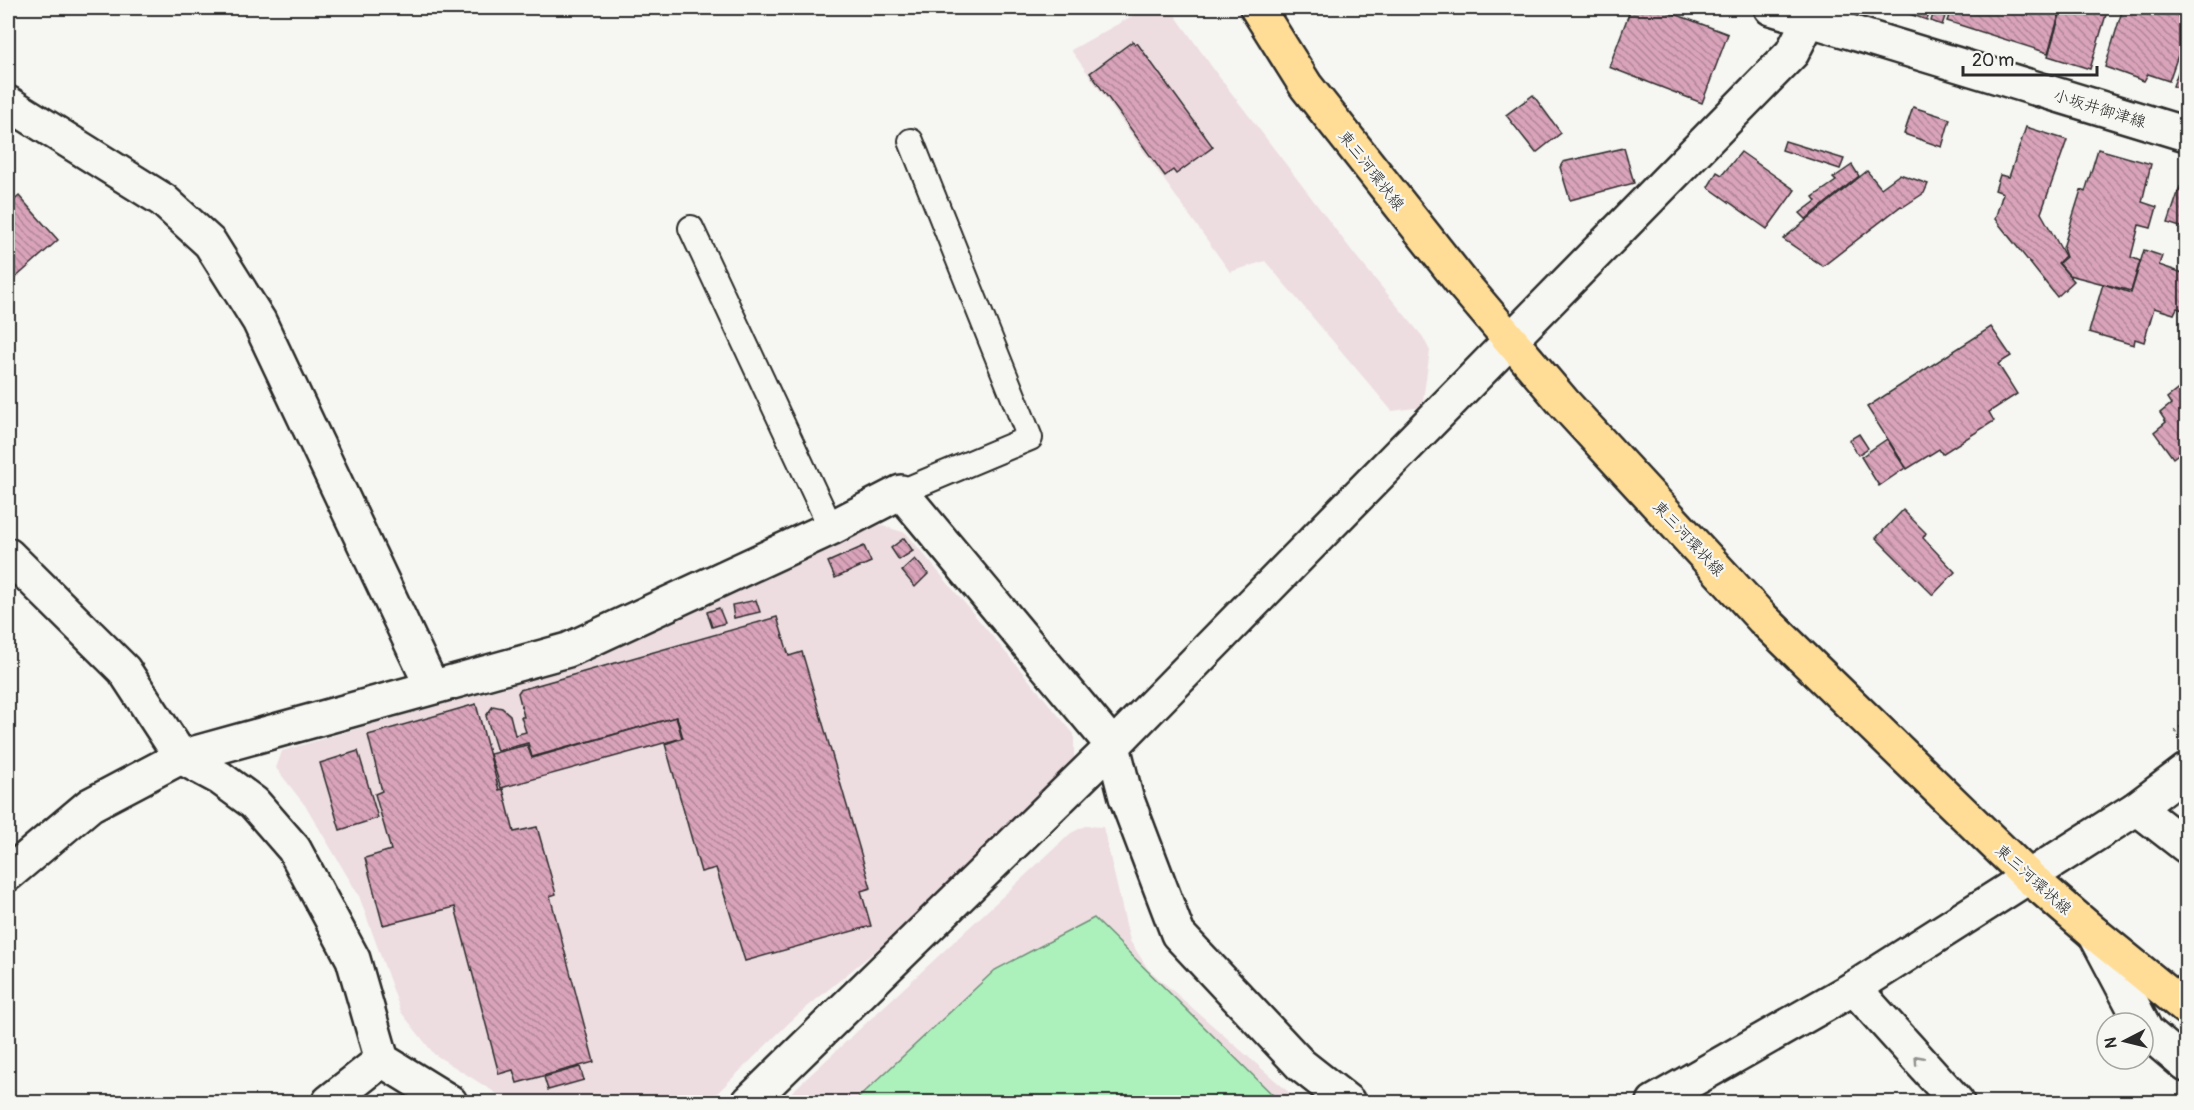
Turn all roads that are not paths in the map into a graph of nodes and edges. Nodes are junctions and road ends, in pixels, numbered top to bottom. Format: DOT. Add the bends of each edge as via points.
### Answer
graph roads {
  1 [pos="1257,8"];
  2 [pos="1772,8"];
  3 [pos="1812,13"];
  4 [pos="8,103"];
  5 [pos="2187,134"];
  6 [pos="911,141"];
  7 [pos="691,228"];
  8 [pos="1510,341"];
  9 [pos="901,492"];
  10 [pos="831,528"];
  11 [pos="8,555"];
  12 [pos="432,687"];
  13 [pos="1113,746"];
  14 [pos="181,757"];
  15 [pos="2187,771"];
  16 [pos="2137,808"];
  17 [pos="2187,846"];
  18 [pos="8,874"];
  19 [pos="2029,877"];
  20 [pos="2095,934"];
  21 [pos="1854,988"];
  22 [pos="2187,1008"];
  23 [pos="2136,1011"];
  24 [pos="2155,1038"];
  25 [pos="382,1060"];
  26 [pos="2187,1065"];
  27 [pos="329,1102"];
  28 [pos="450,1102"];
  29 [pos="749,1102"];
  30 [pos="1348,1102"];
  31 [pos="1654,1102"];
  32 [pos="1957,1102"];
  1 -- 8 [label="main road, 東三河環状線" via="1306,86"];
  2 -- 3 [label="street, 小坂井御津線"];
  3 -- 5 [label="street, 小坂井御津線"];
  3 -- 8 [label="street" via="1792,53"];
  4 -- 12 [label="street" via="163,200 210,243 259,321"];
  6 -- 9 [label="lane" via="1030,438"];
  7 -- 10 [label="lane"];
  8 -- 13 [label="street"];
  8 -- 19 [label="main road, 東三河環状線" via="1763,619"];
  9 -- 10 [label="street"];
  9 -- 13 [label="street"];
  10 -- 12 [label="street" via="568,650"];
  11 -- 14 [label="street" via="124,670"];
  12 -- 14 [label="street"];
  13 -- 29 [label="street"];
  13 -- 30 [label="street" via="1126,797 1178,934 1301,1065"];
  14 -- 18 [label="street" via="90,805"];
  14 -- 25 [label="street" via="220,778 254,803 294,849 353,959"];
  15 -- 16 [label="street"];
  16 -- 17 [label="street"];
  16 -- 19 [label="street"];
  19 -- 20 [label="main road, 東三河環状線"];
  19 -- 21 [label="street"];
  20 -- 22 [label="main road, 東三河環状線"];
  20 -- 23 [label="street"];
  21 -- 31 [label="street"];
  32 -- 21 [label="street, one-way"];
  24 -- 26 [label="street"];
  25 -- 27 [label="street"];
  25 -- 28 [label="street"];
}
